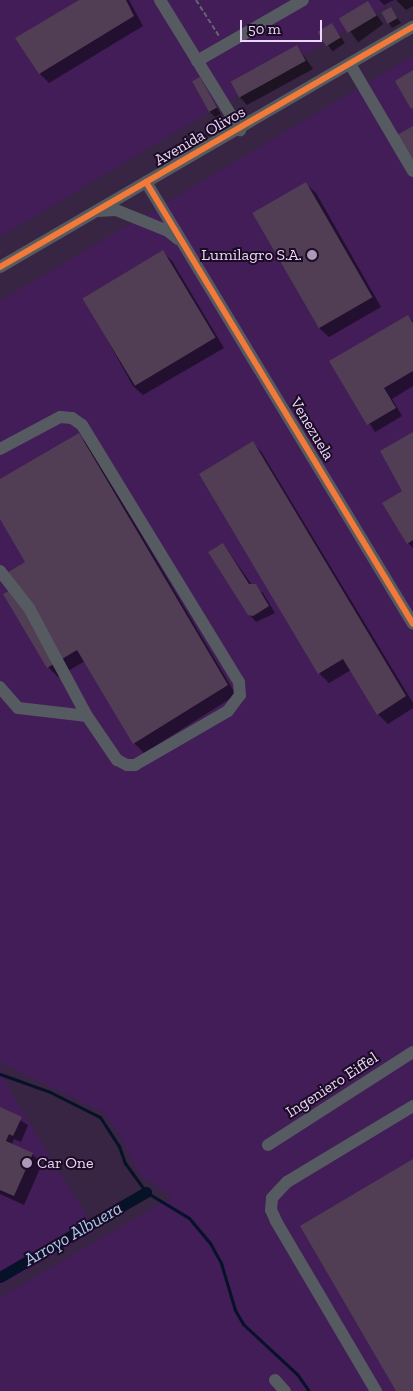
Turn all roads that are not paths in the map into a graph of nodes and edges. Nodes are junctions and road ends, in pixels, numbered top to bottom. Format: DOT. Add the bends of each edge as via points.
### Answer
graph roads {
  1 [pos="160,0"];
  2 [pos="302,0"];
  3 [pos="413,27"];
  4 [pos="197,61"];
  5 [pos="350,64"];
  6 [pos="240,130"];
  7 [pos="413,171"];
  8 [pos="146,182"];
  9 [pos="93,212"];
  10 [pos="187,247"];
  11 [pos="0,267"];
  12 [pos="0,448"];
  13 [pos="0,571"];
  14 [pos="408,605"];
  15 [pos="413,624"];
  16 [pos="0,687"];
  17 [pos="87,716"];
  18 [pos="413,1052"];
  19 [pos="413,1106"];
  20 [pos="268,1145"];
  21 [pos="275,1380"];
  22 [pos="285,1391"];
  23 [pos="376,1391"];
  1 -- 4 [label="street"];
  2 -- 4 [label="street"];
  3 -- 5 [label="street, Avenida Olivos"];
  4 -- 6 [label="street"];
  5 -- 6 [label="street, Avenida Olivos"];
  5 -- 7 [label="street"];
  6 -- 8 [label="street, Avenida Olivos"];
  8 -- 9 [label="street, Avenida Olivos"];
  8 -- 10 [label="street, Venezuela"];
  9 -- 10 [label="street" via="116,210 168,230"];
  9 -- 11 [label="street, Avenida Olivos"];
  10 -- 14 [label="street, Venezuela"];
  12 -- 17 [label="street" via="60,417 72,418 82,425 239,682 240,695 228,711 134,765 117,760"];
  13 -- 17 [label="street" via="29,608"];
  14 -- 15 [label="street, Venezuela"];
  16 -- 17 [label="street" via="18,708"];
  18 -- 20 [label="street, Ingeniero Eiffel"];
  19 -- 23 [label="street" via="287,1182 272,1198 271,1210 276,1221"];
  21 -- 22 [label="street"];
}
